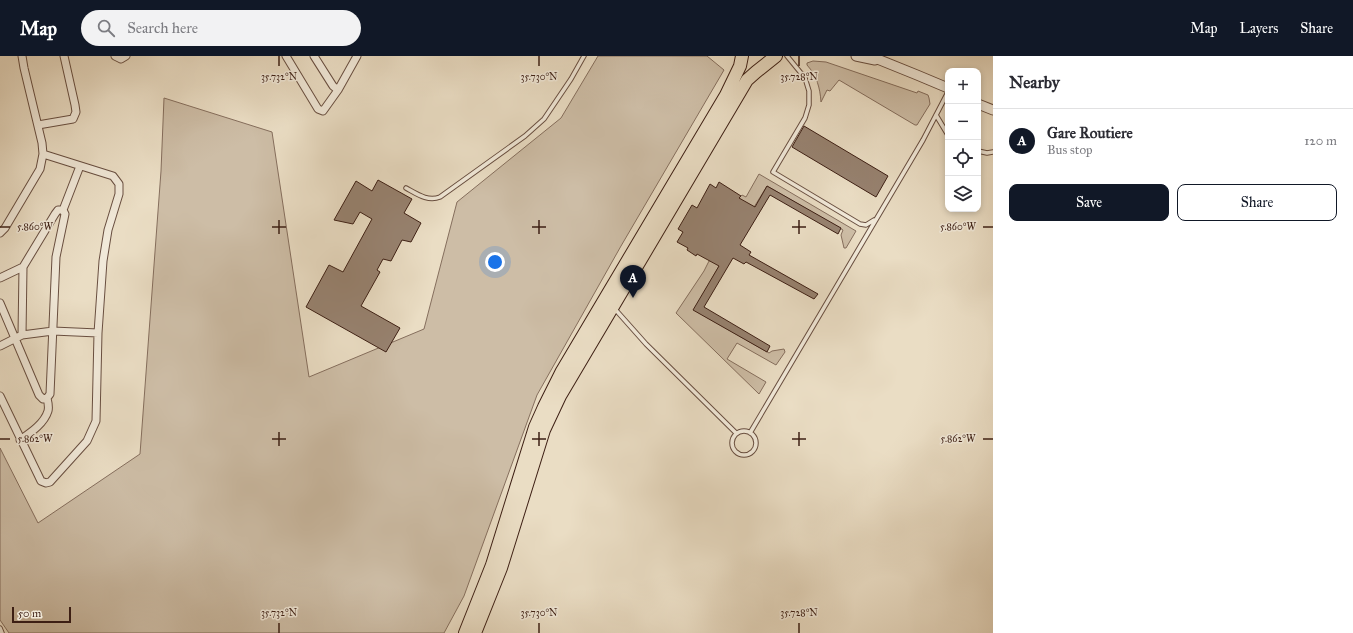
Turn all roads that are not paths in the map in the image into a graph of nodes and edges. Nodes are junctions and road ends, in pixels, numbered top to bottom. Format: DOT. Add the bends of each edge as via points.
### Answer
graph roads {
  1 [pos="22,56"];
  2 [pos="64,56"];
  3 [pos="115,56"];
  4 [pos="126,56"];
  5 [pos="286,56"];
  6 [pos="314,56"];
  7 [pos="357,56"];
  8 [pos="584,56"];
  9 [pos="742,56"];
  10 [pos="776,56"];
  11 [pos="787,56"];
  12 [pos="856,56"];
  13 [pos="870,56"];
  14 [pos="878,60"];
  15 [pos="945,87"];
  16 [pos="338,90"];
  17 [pos="945,98"];
  18 [pos="981,105"];
  19 [pos="993,110"];
  20 [pos="936,115"];
  21 [pos="38,124"];
  22 [pos="945,130"];
  23 [pos="981,152"];
  24 [pos="993,152"];
  25 [pos="43,154"];
  26 [pos="80,166"];
  27 [pos="406,188"];
  28 [pos="63,210"];
  29 [pos="876,218"];
  30 [pos="0,233"];
  31 [pos="23,268"];
  32 [pos="0,278"];
  33 [pos="0,303"];
  34 [pos="612,306"];
  35 [pos="53,331"];
  36 [pos="98,333"];
  37 [pos="19,336"];
  38 [pos="0,346"];
  39 [pos="0,396"];
  40 [pos="47,398"];
  41 [pos="736,433"];
  42 [pos="750,433"];
  43 [pos="20,440"];
  44 [pos="0,628"];
  45 [pos="2,633"];
  46 [pos="465,633"];
  47 [pos="475,633"];
  1 -- 21 [label="street"];
  2 -- 21 [label="street" via="76,112 73,119"];
  3 -- 4 [label="street" via="122,59"];
  5 -- 16 [label="street" via="318,109 326,109"];
  6 -- 16 [label="street" via="332,86"];
  7 -- 16 [label="street"];
  8 -- 27 [label="lane" via="553,108 525,136 440,197 427,198"];
  9 -- 46 [label="main road" via="726,95 562,371 544,407 535,427 492,565"];
  10 -- 34 [label="main road" via="747,80"];
  11 -- 29 [label="lane" via="804,78 809,91 809,105 805,118 773,172 860,224 869,224"];
  12 -- 14 [label="street"];
  13 -- 14 [label="street"];
  14 -- 15 [label="street"];
  17 -- 20 [label="lane"];
  18 -- 19 [label="street"];
  20 -- 22 [label="lane"];
  20 -- 29 [label="lane"];
  21 -- 25 [label="street"];
  23 -- 24 [label="lane"];
  25 -- 26 [label="street"];
  25 -- 30 [label="street" via="40,169"];
  26 -- 28 [label="street"];
  26 -- 36 [label="street" via="113,176 119,184 119,194 108,230 103,261"];
  28 -- 31 [label="street" via="58,210 55,214"];
  28 -- 35 [label="street" via="65,214 56,257"];
  29 -- 42 [label="lane"];
  31 -- 32 [label="street"];
  31 -- 37 [label="street"];
  33 -- 37 [label="street"];
  34 -- 41 [label="lane" via="646,344"];
  34 -- 47 [label="main road" via="552,410 501,568"];
  35 -- 36 [label="street"];
  35 -- 37 [label="street"];
  35 -- 40 [label="street" via="50,394"];
  36 -- 43 [label="street" via="96,421 87,441 50,482 46,483 41,481"];
  37 -- 38 [label="street"];
  37 -- 40 [label="street" via="40,395"];
  39 -- 43 [label="street"];
  40 -- 43 [label="street" via="48,410 45,418"];
  41 -- 42 [label="lane"];
  41 -- 42 [label="lane" via="732,440 733,447 738,453 746,454 755,447 755,439"];
  44 -- 45 [label="lane"];
}
